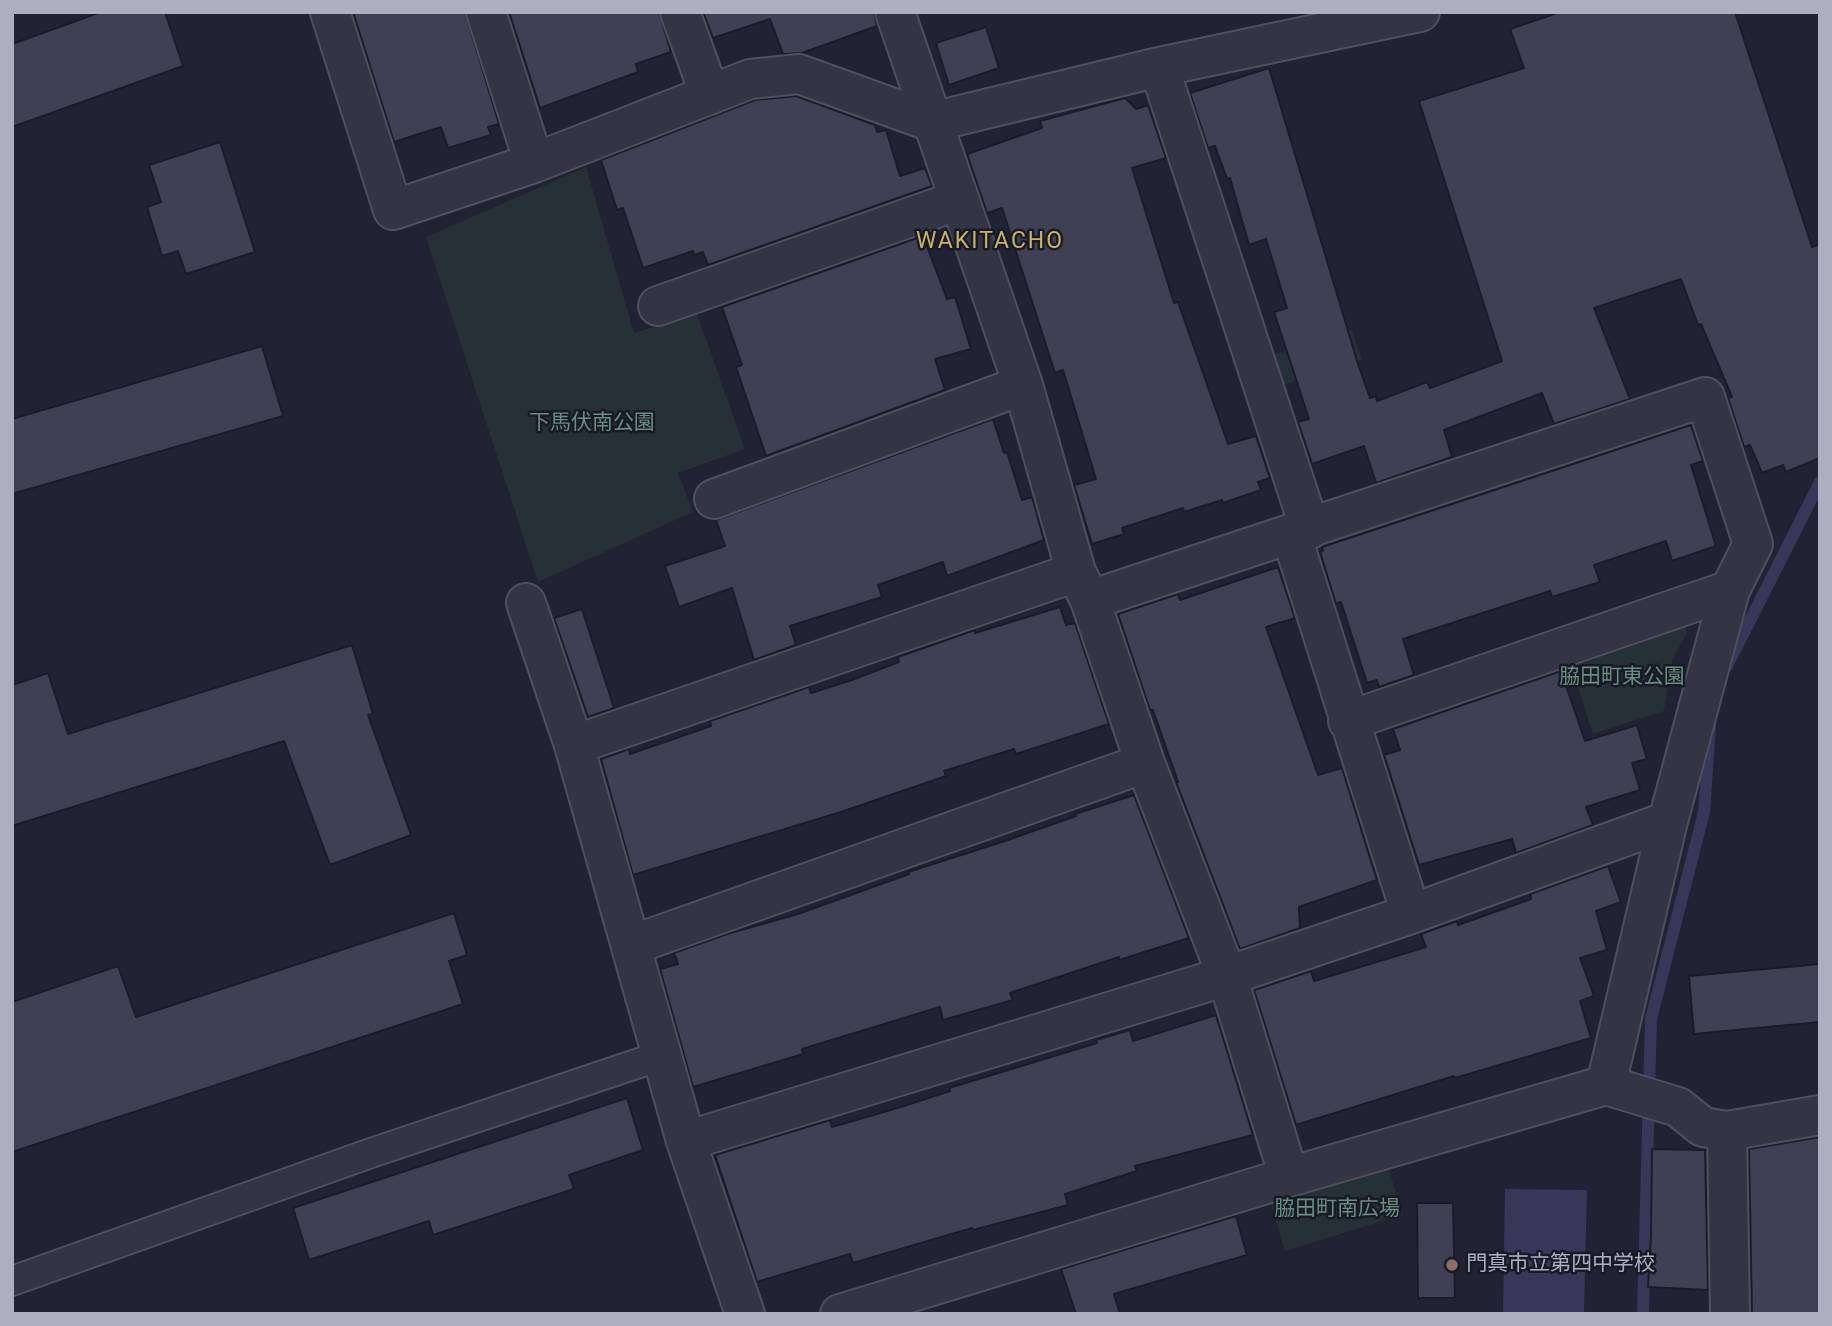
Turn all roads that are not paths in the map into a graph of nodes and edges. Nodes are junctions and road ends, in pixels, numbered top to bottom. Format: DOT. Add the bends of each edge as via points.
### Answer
graph roads {
  1 [pos="330,12"];
  2 [pos="486,12"];
  3 [pos="680,12"];
  4 [pos="895,12"];
  5 [pos="1420,12"];
  6 [pos="1363,18"];
  7 [pos="1159,67"];
  8 [pos="710,95"];
  9 [pos="932,122"];
  10 [pos="534,163"];
  11 [pos="959,200"];
  12 [pos="658,306"];
  13 [pos="1023,385"];
  14 [pos="714,499"];
  15 [pos="1300,532"];
  16 [pos="1083,586"];
  17 [pos="1730,590"];
  18 [pos="526,603"];
  19 [pos="1348,721"];
  20 [pos="574,745"];
  21 [pos="1145,762"];
  22 [pos="1668,821"];
  23 [pos="1411,914"];
  24 [pos="632,945"];
  25 [pos="1227,976"];
  26 [pos="663,1055"];
  27 [pos="1614,1087"];
  28 [pos="1820,1115"];
  29 [pos="1727,1131"];
  30 [pos="686,1140"];
  31 [pos="1289,1177"];
  32 [pos="12,1281"];
  33 [pos="745,1314"];
  34 [pos="840,1314"];
  35 [pos="1730,1314"];
  1 -- 10 [label="street" via="393,210"];
  2 -- 10 [label="street"];
  3 -- 8 [label="street"];
  4 -- 9 [label="street"];
  5 -- 6 [label="street"];
  6 -- 7 [label="street"];
  7 -- 9 [label="street"];
  7 -- 15 [label="street"];
  8 -- 9 [label="street" via="750,79 799,74"];
  8 -- 10 [label="street"];
  9 -- 11 [label="street"];
  11 -- 12 [label="street"];
  11 -- 13 [label="street"];
  13 -- 14 [label="street"];
  13 -- 16 [label="street"];
  15 -- 16 [label="street"];
  15 -- 17 [label="street" via="1704,397 1753,544"];
  15 -- 19 [label="street"];
  16 -- 20 [label="street"];
  16 -- 21 [label="street"];
  17 -- 19 [label="street"];
  17 -- 22 [label="street"];
  18 -- 20 [label="street"];
  19 -- 23 [label="street"];
  20 -- 24 [label="street"];
  21 -- 24 [label="street"];
  21 -- 25 [label="street"];
  22 -- 23 [label="street"];
  22 -- 27 [label="street"];
  23 -- 25 [label="street"];
  24 -- 26 [label="street"];
  25 -- 30 [label="street"];
  25 -- 31 [label="street"];
  26 -- 30 [label="street"];
  26 -- 32 [label="street"];
  27 -- 29 [label="street" via="1678,1107 1703,1128"];
  27 -- 31 [label="street"];
  28 -- 29 [label="street"];
  29 -- 35 [label="street"];
  30 -- 33 [label="street"];
  31 -- 34 [label="street"];
}
